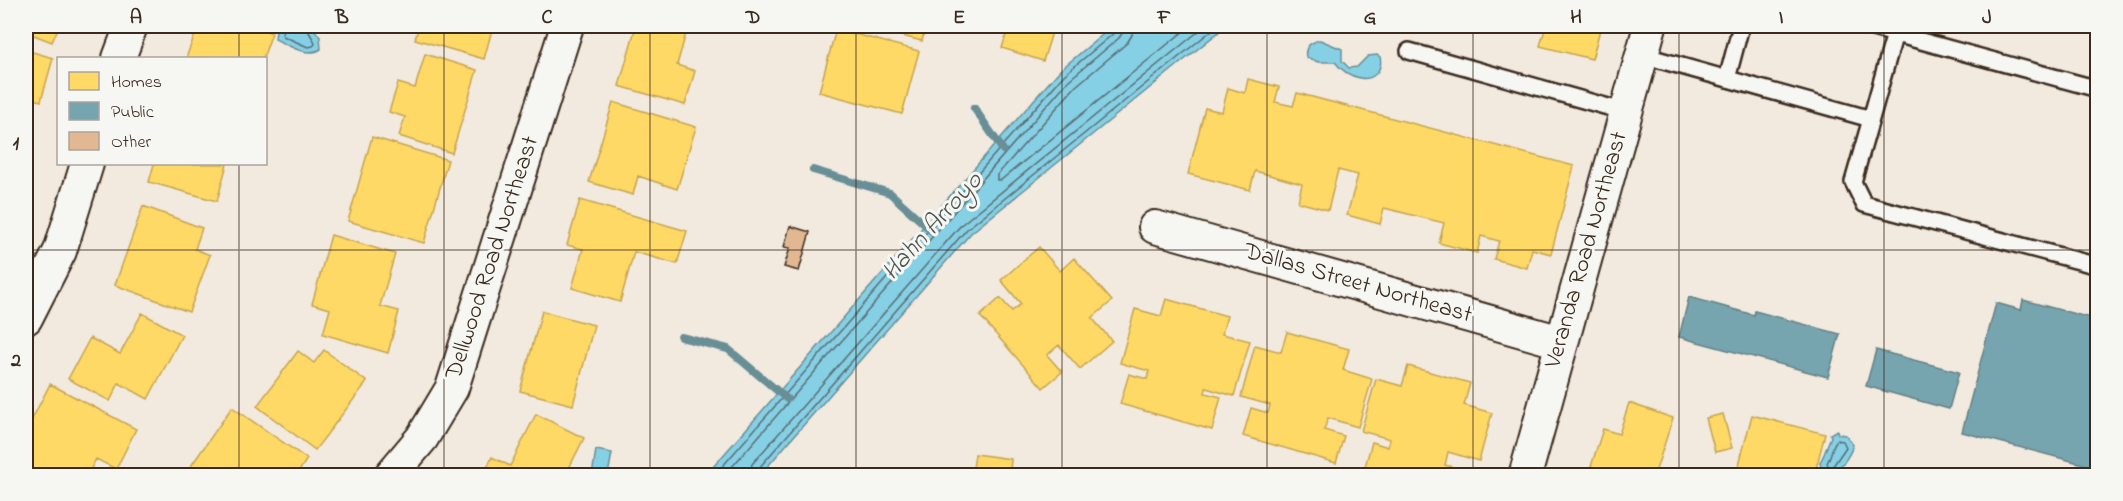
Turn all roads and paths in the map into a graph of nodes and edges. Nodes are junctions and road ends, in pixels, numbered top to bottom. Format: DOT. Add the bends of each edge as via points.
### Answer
graph roads {
  1 [pos="131,26"];
  2 [pos="567,26"];
  3 [pos="1650,26"];
  4 [pos="1741,26"];
  5 [pos="1866,26"];
  6 [pos="1896,29"];
  7 [pos="1409,51"];
  8 [pos="1642,55"];
  9 [pos="119,57"];
  10 [pos="1727,79"];
  11 [pos="2097,89"];
  12 [pos="1626,112"];
  13 [pos="1871,118"];
  14 [pos="87,165"];
  15 [pos="1155,227"];
  16 [pos="2097,266"];
  17 [pos="26,318"];
  18 [pos="1561,342"];
  19 [pos="390,476"];
  20 [pos="1525,476"];
  1 -- 9 [label="street"];
  2 -- 19 [label="street, Dellwood Road Northeast" via="452,388 422,438"];
  3 -- 8 [label="street, Veranda Road Northeast"];
  4 -- 10 [label="lane"];
  5 -- 6 [label="lane"];
  6 -- 11 [label="lane"];
  6 -- 13 [label="lane"];
  7 -- 12 [label="lane"];
  8 -- 10 [label="lane"];
  8 -- 12 [label="street, Veranda Road Northeast"];
  10 -- 13 [label="lane"];
  12 -- 18 [label="street, Veranda Road Northeast"];
  13 -- 16 [label="lane" via="1853,182 1864,204"];
  14 -- 17 [label="street" via="60,250"];
  15 -- 18 [label="street, Dallas Street Northeast"];
  18 -- 20 [label="street, Veranda Road Northeast"];
}
